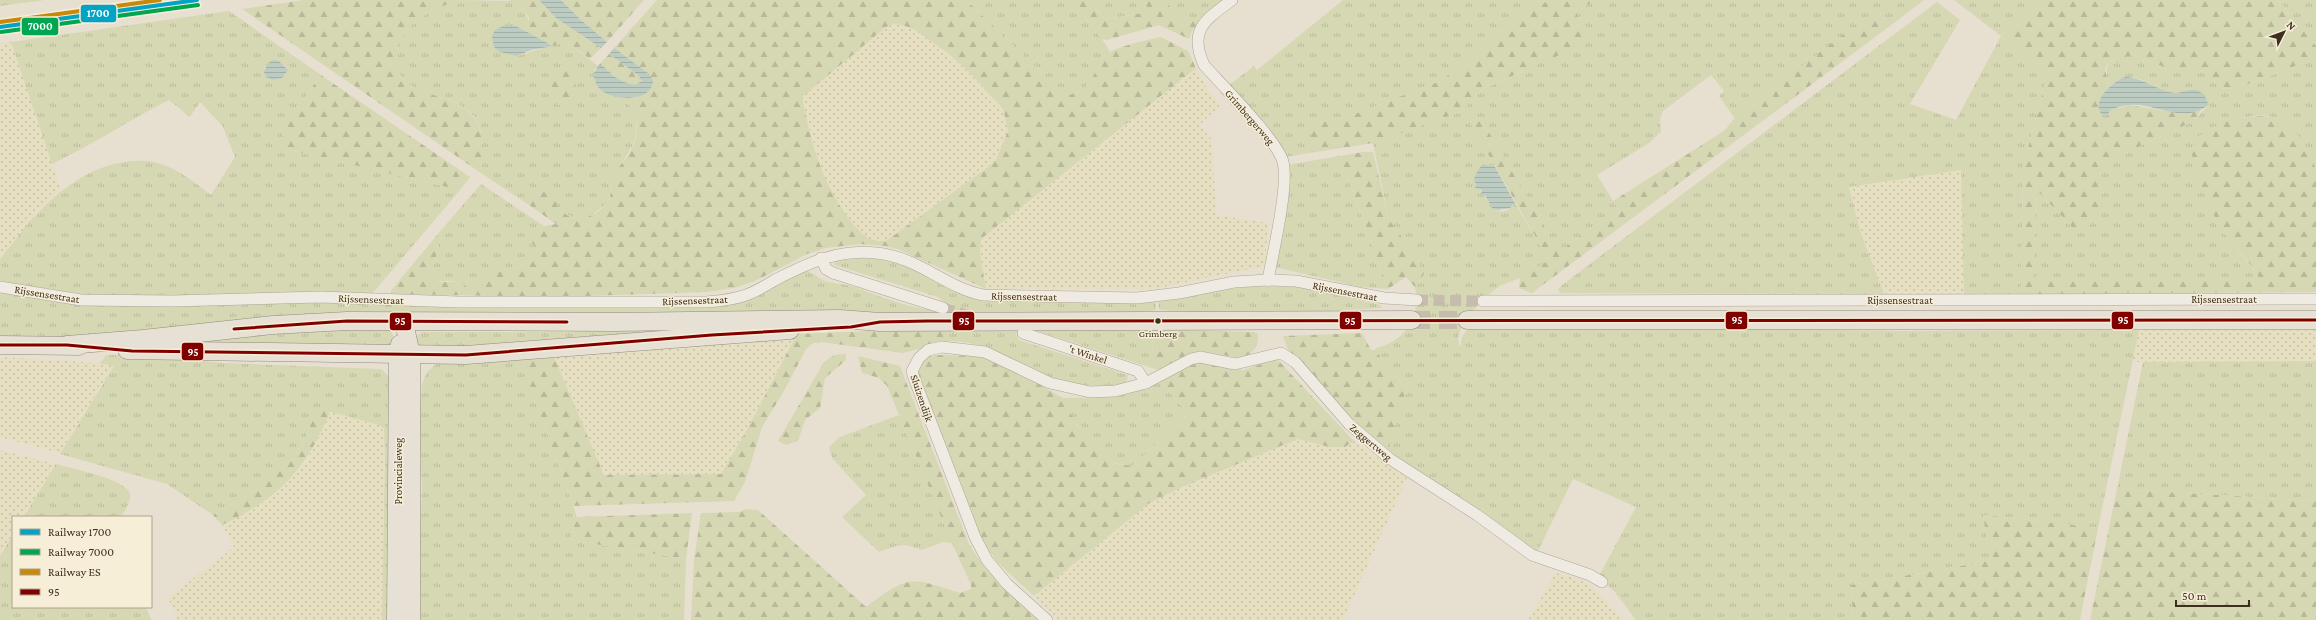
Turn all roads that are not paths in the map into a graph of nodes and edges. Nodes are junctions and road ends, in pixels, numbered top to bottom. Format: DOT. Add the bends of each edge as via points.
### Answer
graph roads {
  1 [pos="1232,0"];
  2 [pos="821,258"];
  3 [pos="1268,280"];
  4 [pos="0,287"];
  5 [pos="2316,299"];
  6 [pos="1417,300"];
  7 [pos="1484,301"];
  8 [pos="943,308"];
  9 [pos="1412,320"];
  10 [pos="1467,320"];
  11 [pos="2316,320"];
  12 [pos="404,322"];
  13 [pos="880,322"];
  14 [pos="1023,333"];
  15 [pos="0,345"];
  16 [pos="67,345"];
  17 [pos="405,355"];
  18 [pos="1146,383"];
  19 [pos="1602,582"];
  20 [pos="396,620"];
  21 [pos="411,620"];
  22 [pos="1048,620"];
  1 -- 3 [label="street, Grimbergerweg" via="1210,17 1198,34 1197,49 1204,65 1274,144 1283,161 1284,183"];
  2 -- 3 [label="street, Rijssensestraat" via="854,253 889,255 924,267 968,291 997,296 1137,298 1234,282"];
  2 -- 4 [label="street, Rijssensestraat" via="804,264 743,296 706,302 458,302 320,297 172,301 81,300"];
  2 -- 8 [label="street" via="826,269 834,273"];
  3 -- 6 [label="street, Rijssensestraat" via="1296,281 1384,298"];
  5 -- 7 [label="street, Rijssensestraat"];
  9 -- 13 [label="main road, Rijssensestraat"];
  10 -- 11 [label="main road, Rijssensestraat"];
  12 -- 13 [label="main road, Rijssensestraat" via="840,319"];
  12 -- 16 [label="main road, Rijssensestraat" via="347,321 273,325"];
  12 -- 17 [label="main road, Rijssensestraat"];
  13 -- 17 [label="main road, Rijssensestraat" via="851,327 474,354"];
  14 -- 18 [label="street, 't Winkel" via="1138,371"];
  15 -- 16 [label="main road, Rijssensestraat"];
  16 -- 17 [label="main road, Rijssensestraat" via="132,351"];
  17 -- 20 [label="main road, Provincialeweg"];
  17 -- 21 [label="main road, Provincialeweg"];
  18 -- 19 [label="street, Zeggertweg" via="1191,359 1200,357 1236,364 1249,363 1270,354 1284,354 1295,362 1353,428 1390,459 1532,554 1590,575"];
  18 -- 22 [label="street, Sluizendijk" via="1104,392 1079,390 1042,380 985,352 965,348 932,349 924,353 914,366 912,371 917,390 980,548 1000,578"];
}
